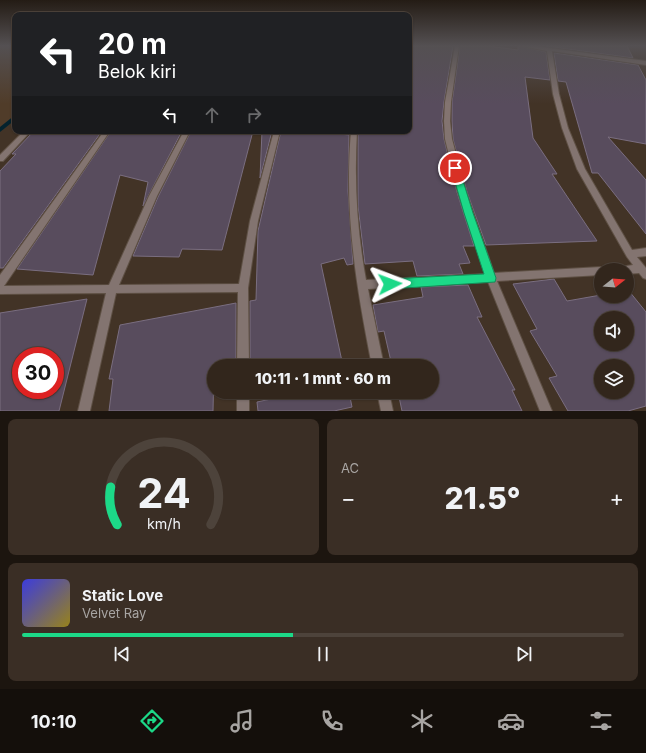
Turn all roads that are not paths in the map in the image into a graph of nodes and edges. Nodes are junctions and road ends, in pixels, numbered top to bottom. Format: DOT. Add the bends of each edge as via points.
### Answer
graph roads {
  1 [pos="453,65"];
  2 [pos="551,65"];
  3 [pos="25,134"];
  4 [pos="106,134"];
  5 [pos="185,134"];
  6 [pos="276,134"];
  7 [pos="354,134"];
  8 [pos="0,159"];
  9 [pos="646,252"];
  10 [pos="630,254"];
  11 [pos="594,271"];
  12 [pos="643,272"];
  13 [pos="491,278"];
  14 [pos="0,282"];
  15 [pos="362,285"];
  16 [pos="243,288"];
  17 [pos="112,289"];
  18 [pos="0,290"];
  19 [pos="243,359"];
  20 [pos="377,359"];
  21 [pos="243,399"];
  22 [pos="384,399"];
  23 [pos="84,411"];
  24 [pos="243,411"];
  25 [pos="387,411"];
  26 [pos="546,411"];
  1 -- 13 [label="street" via="448,92 447,122 451,153 468,213"];
  2 -- 10 [label="street" via="565,128 581,169"];
  3 -- 8 [label="street"];
  4 -- 14 [label="street"];
  5 -- 17 [label="street" via="153,196"];
  6 -- 16 [label="street" via="254,221"];
  7 -- 15 [label="street" via="352,184"];
  9 -- 10 [label="street"];
  10 -- 12 [label="street"];
  11 -- 13 [label="street"];
  13 -- 15 [label="street"];
  13 -- 26 [label="street"];
  15 -- 20 [label="street"];
  16 -- 17 [label="street"];
  16 -- 19 [label="street"];
  17 -- 18 [label="street"];
  17 -- 23 [label="street"];
  21 -- 24 [label="street"];
  22 -- 25 [label="street"];
}
